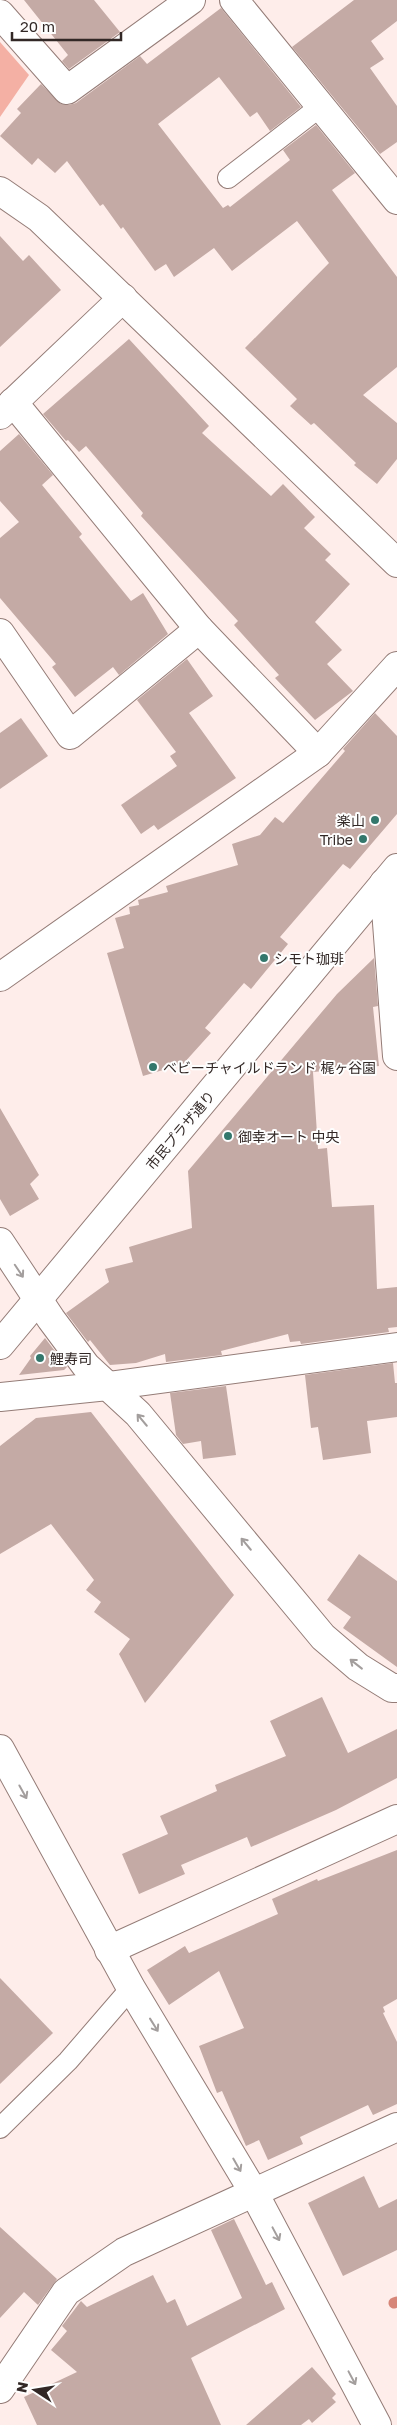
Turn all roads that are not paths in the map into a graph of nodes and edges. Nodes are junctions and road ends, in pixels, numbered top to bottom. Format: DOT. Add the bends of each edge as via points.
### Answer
graph roads {
  1 [pos="191,0"];
  2 [pos="234,0"];
  3 [pos="0,14"];
  4 [pos="321,106"];
  5 [pos="228,178"];
  6 [pos="0,191"];
  7 [pos="397,200"];
  8 [pos="123,298"];
  9 [pos="6,409"];
  10 [pos="397,563"];
  11 [pos="199,629"];
  12 [pos="0,633"];
  13 [pos="397,666"];
  14 [pos="318,753"];
  15 [pos="390,876"];
  16 [pos="0,978"];
  17 [pos="397,1056"];
  18 [pos="0,1242"];
  19 [pos="38,1300"];
  20 [pos="0,1345"];
  21 [pos="397,1347"];
  22 [pos="108,1386"];
  23 [pos="0,1397"];
  24 [pos="397,1688"];
  25 [pos="0,1749"];
  26 [pos="397,1819"];
  27 [pos="109,1950"];
  28 [pos="131,1988"];
  29 [pos="397,2127"];
  30 [pos="0,2128"];
  31 [pos="253,2191"];
  32 [pos="0,2389"];
  33 [pos="377,2425"];
  1 -- 3 [label="street" via="67,90"];
  2 -- 4 [label="street"];
  4 -- 5 [label="lane"];
  4 -- 7 [label="street"];
  6 -- 8 [label="street" via="39,218"];
  8 -- 9 [label="street"];
  8 -- 10 [label="street"];
  9 -- 11 [label="street"];
  11 -- 12 [label="street" via="70,735"];
  11 -- 14 [label="street"];
  13 -- 14 [label="street"];
  14 -- 16 [label="street"];
  15 -- 17 [label="street"];
  15 -- 19 [label="street, 市民プラザ通り"];
  18 -- 19 [label="street, one-way"];
  19 -- 20 [label="street, 市民プラザ通り"];
  19 -- 22 [label="street" via="86,1366"];
  21 -- 22 [label="street"];
  22 -- 23 [label="street"];
  24 -- 22 [label="street, one-way" via="358,1666 323,1637 138,1414"];
  25 -- 27 [label="street, one-way"];
  26 -- 27 [label="street"];
  27 -- 28 [label="street"];
  28 -- 30 [label="lane" via="68,2061"];
  28 -- 31 [label="street, one-way"];
  29 -- 31 [label="street"];
  31 -- 32 [label="street" via="124,2252 66,2292"];
  31 -- 33 [label="street, one-way"];
}
